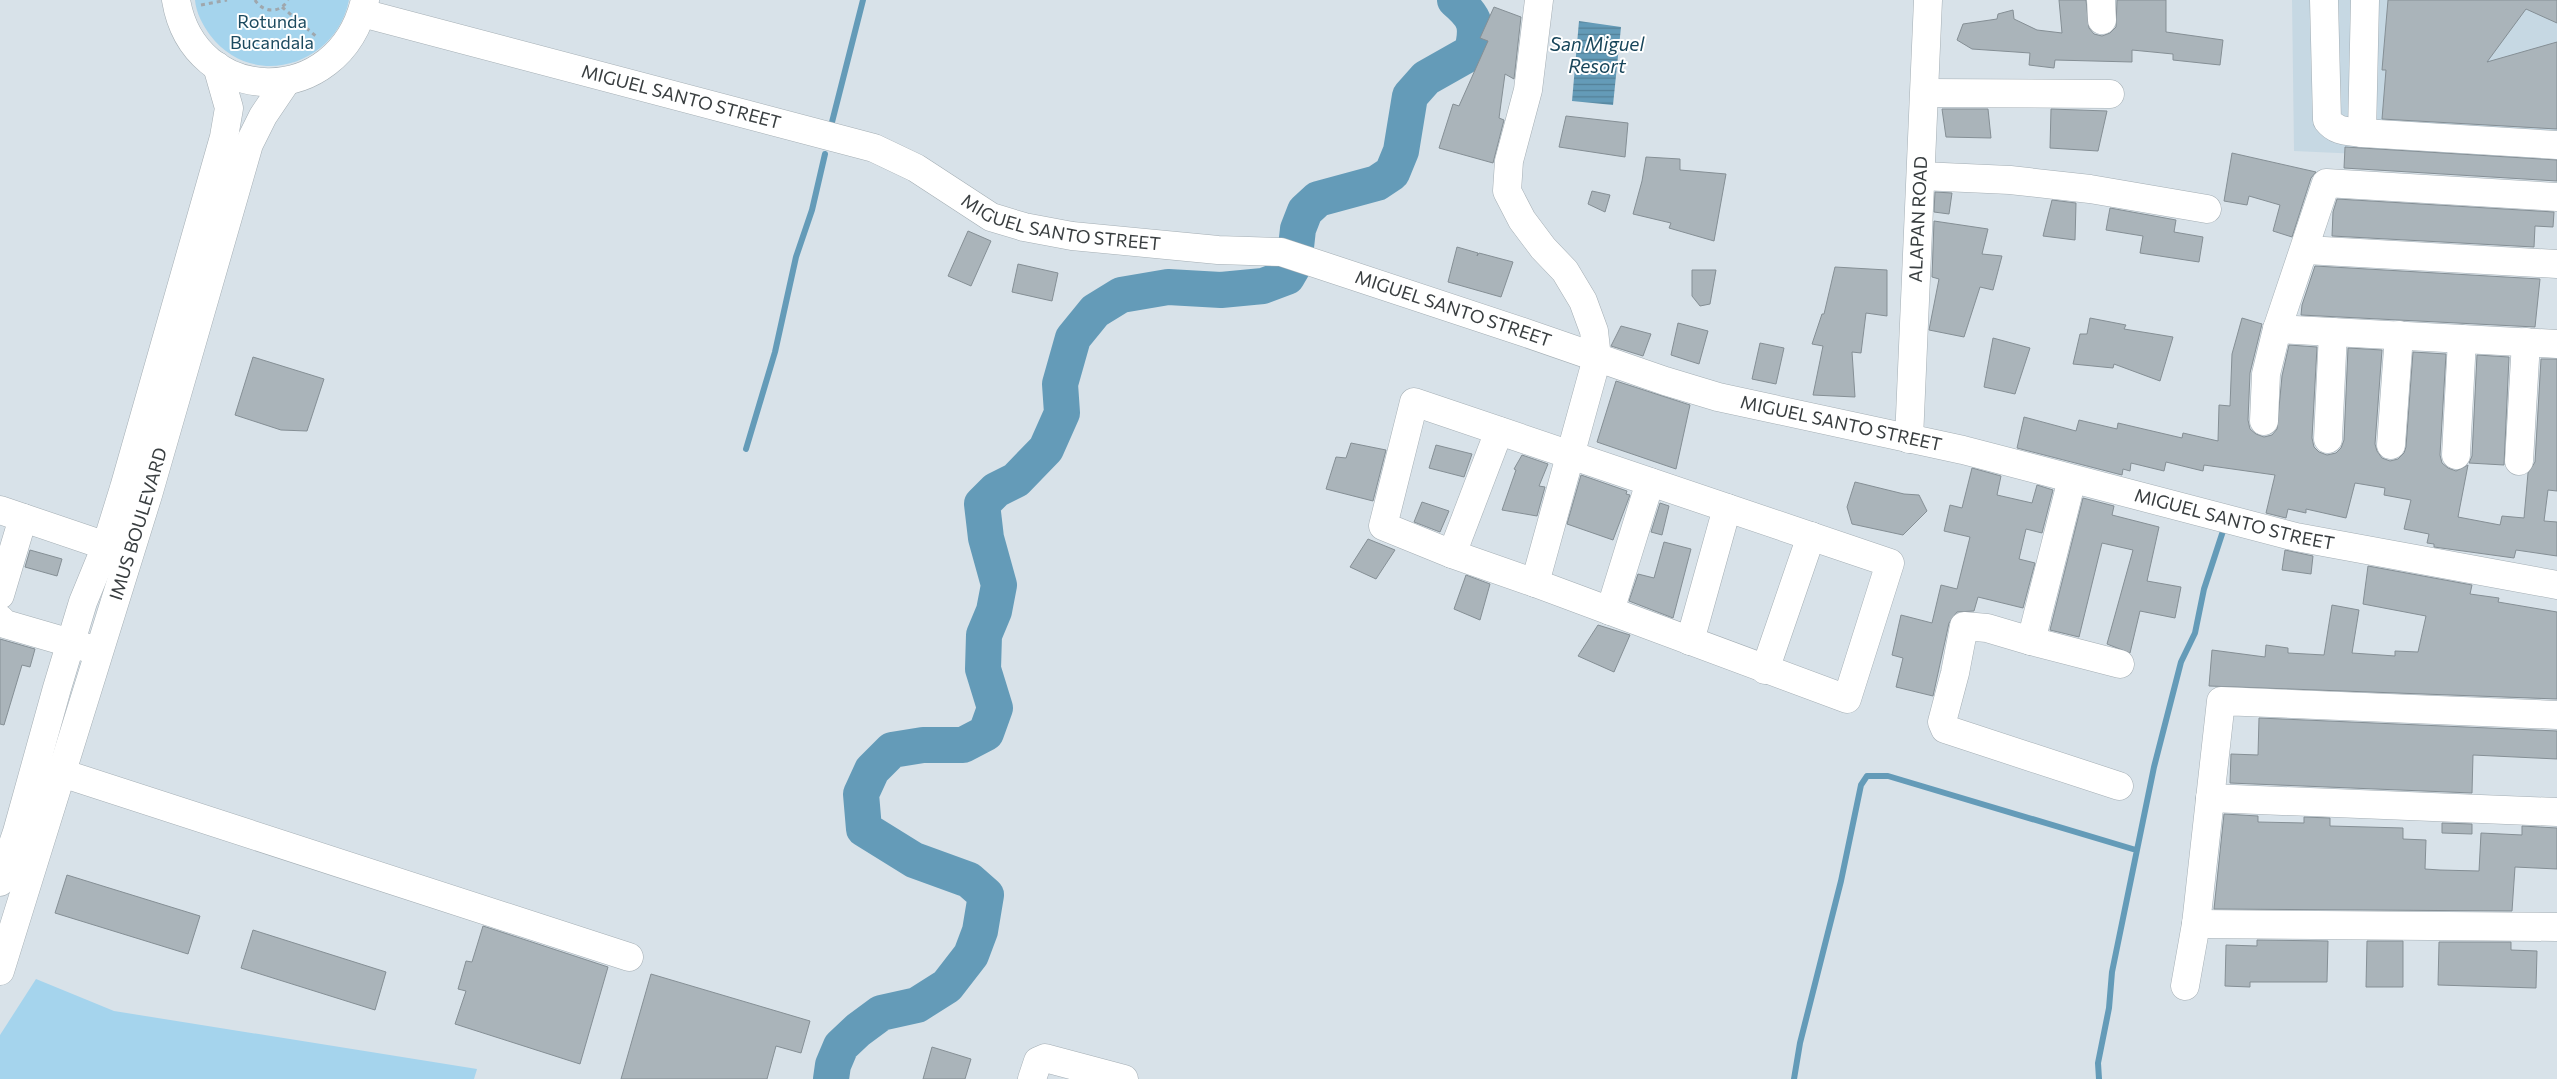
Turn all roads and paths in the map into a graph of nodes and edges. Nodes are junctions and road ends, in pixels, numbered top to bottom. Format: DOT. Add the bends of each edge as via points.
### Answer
graph roads {
  1 [pos="176,0"];
  2 [pos="255,0"];
  3 [pos="288,0"];
  4 [pos="1539,0"];
  5 [pos="1928,0"];
  6 [pos="2324,0"];
  7 [pos="2365,0"];
  8 [pos="363,6"];
  9 [pos="282,7"];
  10 [pos="337,55"];
  11 [pos="216,66"];
  12 [pos="286,82"];
  13 [pos="1925,93"];
  14 [pos="2110,94"];
  15 [pos="2362,133"];
  16 [pos="2557,145"];
  17 [pos="1921,176"];
  18 [pos="2557,198"];
  19 [pos="2207,209"];
  20 [pos="2306,250"];
  21 [pos="2557,264"];
  22 [pos="2278,329"];
  23 [pos="2333,332"];
  24 [pos="2399,335"];
  25 [pos="2462,339"];
  26 [pos="2526,342"];
  27 [pos="2557,344"];
  28 [pos="1597,358"];
  29 [pos="2264,421"];
  30 [pos="1499,431"];
  31 [pos="1909,439"];
  32 [pos="2328,439"];
  33 [pos="2391,445"];
  34 [pos="1571,455"];
  35 [pos="2456,455"];
  36 [pos="2519,461"];
  37 [pos="2072,479"];
  38 [pos="1650,482"];
  39 [pos="1727,508"];
  40 [pos="12,514"];
  41 [pos="1811,536"];
  42 [pos="117,550"];
  43 [pos="1452,554"];
  44 [pos="1535,583"];
  45 [pos="2557,585"];
  46 [pos="0,595"];
  47 [pos="1610,611"];
  48 [pos="0,619"];
  49 [pos="1690,641"];
  50 [pos="2031,641"];
  51 [pos="71,644"];
  52 [pos="98,651"];
  53 [pos="2120,664"];
  54 [pos="1765,670"];
  55 [pos="2557,715"];
  56 [pos="36,765"];
  57 [pos="63,774"];
  58 [pos="2119,786"];
  59 [pos="2210,798"];
  60 [pos="2557,812"];
  61 [pos="8,887"];
  62 [pos="2196,924"];
  63 [pos="2557,927"];
  64 [pos="629,957"];
  65 [pos="0,971"];
  66 [pos="2185,986"];
  67 [pos="1032,1079"];
  68 [pos="1124,1079"];
  1 -- 11 [label="street" via="179,15 193,44"];
  2 -- 9 [label="path" via="270,11"];
  3 -- 9 [label="path"];
  4 -- 28 [label="street" via="1528,90 1509,162 1507,191 1522,220 1565,271 1583,301 1594,331"];
  5 -- 13 [label="street, ALAPAN ROAD"];
  6 -- 15 [label="street" via="2327,120 2332,127 2342,131"];
  7 -- 15 [label="street"];
  8 -- 10 [label="street" via="351,38"];
  8 -- 28 [label="street, MIGUEL SANTO STREET" via="874,148 916,168 991,217 1024,227 1072,236 1218,250 1281,252"];
  9 -- 10 [label="path"];
  10 -- 12 [label="street" via="322,68"];
  11 -- 12 [label="street" via="238,77"];
  11 -- 42 [label="street, IMUS BOULEVARD" via="228,108 224,137"];
  12 -- 42 [label="street, IMUS BOULEVARD" via="249,144 148,494"];
  13 -- 14 [label="street"];
  13 -- 17 [label="street, ALAPAN ROAD"];
  15 -- 16 [label="street"];
  17 -- 19 [label="street" via="2010,180 2082,188"];
  17 -- 31 [label="street, ALAPAN ROAD"];
  18 -- 20 [label="street" via="2326,182"];
  20 -- 21 [label="street"];
  20 -- 22 [label="street"];
  22 -- 23 [label="street"];
  22 -- 29 [label="street" via="2266,374"];
  23 -- 24 [label="street"];
  23 -- 32 [label="street"];
  24 -- 25 [label="street"];
  24 -- 33 [label="street"];
  25 -- 26 [label="street"];
  25 -- 35 [label="street"];
  26 -- 27 [label="street"];
  26 -- 36 [label="street"];
  28 -- 31 [label="street, MIGUEL SANTO STREET" via="1718,397"];
  28 -- 34 [label="street"];
  30 -- 34 [label="street"];
  30 -- 43 [label="street"];
  30 -- 43 [label="street" via="1414,402 1383,526"];
  31 -- 37 [label="street, MIGUEL SANTO STREET"];
  34 -- 38 [label="street"];
  34 -- 44 [label="street"];
  37 -- 45 [label="street, MIGUEL SANTO STREET" via="2304,538"];
  37 -- 50 [label="street"];
  38 -- 39 [label="street"];
  38 -- 47 [label="street"];
  39 -- 41 [label="street"];
  39 -- 49 [label="street"];
  40 -- 42 [label="street"];
  40 -- 46 [label="street"];
  41 -- 54 [label="street"];
  41 -- 54 [label="street" via="1890,563 1847,699"];
  42 -- 51 [label="street, IMUS BOULEVARD" via="83,602"];
  42 -- 52 [label="street, IMUS BOULEVARD"];
  43 -- 44 [label="street"];
  44 -- 47 [label="street"];
  47 -- 49 [label="street"];
  48 -- 51 [label="street" via="5,624"];
  49 -- 54 [label="street"];
  50 -- 53 [label="street"];
  50 -- 58 [label="street" via="1987,628 1964,626 1942,722 1944,729"];
  51 -- 52 [label="street"];
  51 -- 56 [label="street, IMUS BOULEVARD"];
  52 -- 57 [label="street, IMUS BOULEVARD"];
  55 -- 59 [label="street" via="2221,701"];
  56 -- 57 [label="street"];
  56 -- 61 [label="street, IMUS BOULEVARD" via="17,832"];
  57 -- 61 [label="street, IMUS BOULEVARD"];
  57 -- 64 [label="street"];
  59 -- 60 [label="street"];
  59 -- 62 [label="street"];
  61 -- 65 [label="street, IMUS BOULEVARD"];
  62 -- 63 [label="street"];
  62 -- 66 [label="street"];
  67 -- 68 [label="street" via="1038,1061 1045,1058"];
}
